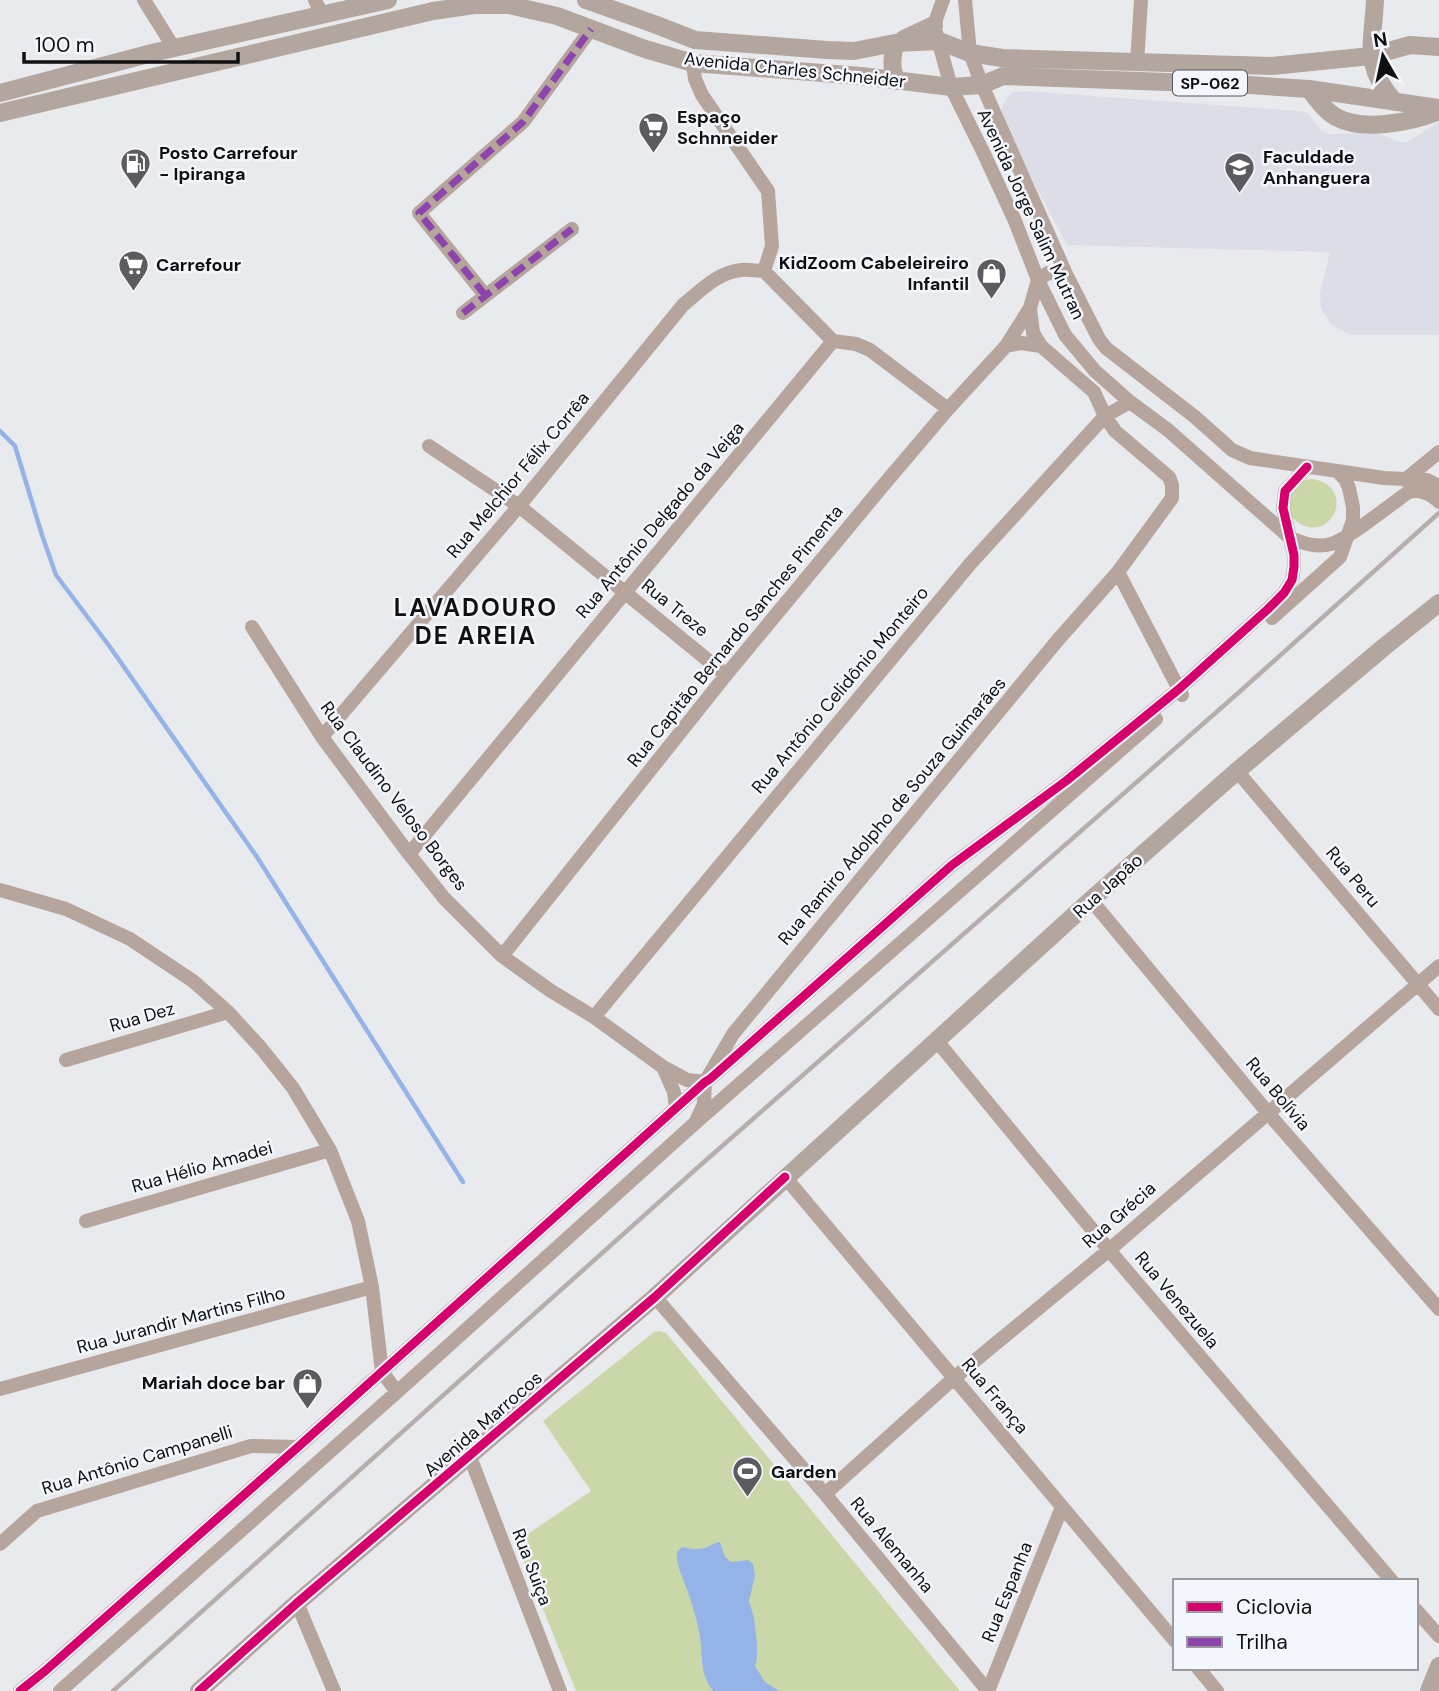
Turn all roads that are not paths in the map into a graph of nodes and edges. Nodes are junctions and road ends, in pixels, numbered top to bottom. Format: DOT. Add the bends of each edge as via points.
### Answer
graph roads {
  1 [pos="144,0"];
  2 [pos="388,0"];
  3 [pos="586,0"];
  4 [pos="943,0"];
  5 [pos="965,0"];
  6 [pos="1141,0"];
  7 [pos="1375,0"];
  8 [pos="319,8"];
  9 [pos="591,29"];
  10 [pos="937,33"];
  11 [pos="895,43"];
  12 [pos="1439,47"];
  13 [pos="174,48"];
  14 [pos="970,53"];
  15 [pos="1371,55"];
  16 [pos="693,62"];
  17 [pos="1138,62"];
  18 [pos="898,81"];
  19 [pos="982,85"];
  20 [pos="951,87"];
  21 [pos="1309,89"];
  22 [pos="0,93"];
  23 [pos="1395,102"];
  24 [pos="1439,110"];
  25 [pos="0,113"];
  26 [pos="1014,221"];
  27 [pos="1042,221"];
  28 [pos="572,229"];
  29 [pos="764,271"];
  30 [pos="1066,274"];
  31 [pos="1038,280"];
  32 [pos="485,295"];
  33 [pos="1030,308"];
  34 [pos="463,313"];
  35 [pos="833,341"];
  36 [pos="1006,346"];
  37 [pos="1041,346"];
  38 [pos="1130,402"];
  39 [pos="948,409"];
  40 [pos="1105,416"];
  41 [pos="429,446"];
  42 [pos="1439,452"];
  43 [pos="1307,467"];
  44 [pos="1338,471"];
  45 [pos="1405,480"];
  46 [pos="1439,486"];
  47 [pos="1439,502"];
  48 [pos="519,506"];
  49 [pos="1348,534"];
  50 [pos="1289,537"];
  51 [pos="1118,572"];
  52 [pos="625,592"];
  53 [pos="1439,592"];
  54 [pos="1436,612"];
  55 [pos="252,627"];
  56 [pos="1384,647"];
  57 [pos="726,675"];
  58 [pos="1181,692"];
  59 [pos="321,737"];
  60 [pos="1237,771"];
  61 [pos="409,854"];
  62 [pos="0,890"];
  63 [pos="1091,900"];
  64 [pos="502,956"];
  65 [pos="1439,966"];
  66 [pos="1418,984"];
  67 [pos="1439,1009"];
  68 [pos="228,1012"];
  69 [pos="594,1017"];
  70 [pos="937,1041"];
  71 [pos="66,1060"];
  72 [pos="663,1067"];
  73 [pos="705,1082"];
  74 [pos="676,1108"];
  75 [pos="1268,1113"];
  76 [pos="694,1124"];
  77 [pos="330,1150"];
  78 [pos="785,1177"];
  79 [pos="86,1221"];
  80 [pos="1109,1250"];
  81 [pos="372,1287"];
  82 [pos="656,1297"];
  83 [pos="1439,1309"];
  84 [pos="382,1372"];
  85 [pos="954,1378"];
  86 [pos="0,1390"];
  87 [pos="397,1392"];
  88 [pos="298,1447"];
  89 [pos="470,1457"];
  90 [pos="825,1494"];
  91 [pos="1062,1507"];
  92 [pos="0,1544"];
  93 [pos="1390,1579"];
  94 [pos="297,1603"];
  95 [pos="1418,1611"];
  96 [pos="1439,1636"];
  97 [pos="1173,1639"];
  98 [pos="1439,1666"];
  99 [pos="1200,1670"];
  100 [pos="20,1691"];
  101 [pos="60,1691"];
  102 [pos="199,1691"];
  103 [pos="334,1691"];
  104 [pos="560,1691"];
  105 [pos="988,1691"];
  106 [pos="1217,1691"];
  107 [pos="1429,1691"];
  1 -- 13 [label="street"];
  2 -- 8 [label="main road"];
  3 -- 11 [label="main road, Avenida Charles Schneider / SP-062" via="695,40 853,51"];
  4 -- 10 [label="street"];
  5 -- 14 [label="street, Avenida Jorge Salim Mutran"];
  6 -- 17 [label="street"];
  7 -- 15 [label="main road"];
  8 -- 13 [label="main road"];
  9 -- 16 [label="main road, Avenida Charles Schneider / SP-062"];
  9 -- 25 [label="main road, Avenida Charles Schneider / SP-062" via="509,5 474,5"];
  9 -- 32 [label="street" via="523,122 419,213"];
  10 -- 11 [label="main road, Avenida Charles Schneider / SP-062"];
  10 -- 14 [label="main road, Avenida Charles Schneider / SP-062"];
  10 -- 20 [label="street, Avenida Jorge Salim Mutran"];
  11 -- 18 [label="main road" via="892,63"];
  12 -- 15 [label="main road, Avenida Charles Schneider / SP-062" via="1410,45"];
  13 -- 22 [label="main road"];
  14 -- 17 [label="main road, Avenida Charles Schneider / SP-062" via="1008,59"];
  14 -- 19 [label="street, Avenida Jorge Salim Mutran"];
  15 -- 17 [label="main road, Avenida Charles Schneider / SP-062" via="1272,66"];
  15 -- 23 [label="main road" via="1378,81"];
  16 -- 18 [label="main road, Avenida Charles Schneider / SP-062"];
  16 -- 29 [label="street" via="702,95 768,191 772,246"];
  18 -- 20 [label="main road, Avenida Charles Schneider / SP-062"];
  19 -- 20 [label="main road, Avenida Charles Schneider / SP-062"];
  19 -- 21 [label="main road, Avenida Charles Schneider / SP-062" via="1003,76"];
  19 -- 27 [label="street, Avenida Jorge Salim Mutran"];
  20 -- 26 [label="street, Avenida Jorge Salim Mutran"];
  21 -- 23 [label="main road, Avenida Charles Schneider / SP-062"];
  21 -- 24 [label="main road, SP-062" via="1336,117 1353,122 1397,123"];
  23 -- 24 [label="main road, Avenida Charles Schneider / SP-062"];
  26 -- 27 [label="street" via="1028,229"];
  26 -- 31 [label="street, Avenida Jorge Salim Mutran"];
  27 -- 30 [label="street, Avenida Jorge Salim Mutran"];
  28 -- 32 [label="street"];
  29 -- 35 [label="street"];
  29 -- 48 [label="street, Rua Melchior Félix Corrêa" via="725,274 683,305"];
  30 -- 31 [label="street" via="1048,273"];
  30 -- 43 [label="street, Avenida Jorge Salim Mutran" via="1106,348 1232,450 1250,458"];
  31 -- 33 [label="street, Rua Capitão Bernardo Sanches Pimenta"];
  31 -- 38 [label="street, Avenida Jorge Salim Mutran" via="1078,352"];
  32 -- 34 [label="street"];
  33 -- 36 [label="street, Rua Capitão Bernardo Sanches Pimenta"];
  33 -- 37 [label="street" via="1033,333"];
  35 -- 39 [label="street" via="870,350"];
  35 -- 52 [label="street, Rua Antônio Delgado da Veiga"];
  36 -- 37 [label="street"];
  36 -- 39 [label="street, Rua Capitão Bernardo Sanches Pimenta"];
  37 -- 40 [label="street, Rua Ramiro Adolpho de Souza Guimarães" via="1094,392"];
  38 -- 40 [label="street, Rua Antônio Celidônio Monteiro"];
  38 -- 50 [label="street, Avenida Jorge Salim Mutran"];
  39 -- 57 [label="street, Rua Capitão Bernardo Sanches Pimenta"];
  40 -- 51 [label="street, Rua Ramiro Adolpho de Souza Guimarães" via="1172,485 1172,498"];
  40 -- 69 [label="street, Rua Antônio Celidônio Monteiro" via="970,564"];
  41 -- 48 [label="street, Rua Treze"];
  42 -- 45 [label="street"];
  43 -- 44 [label="street, Avenida Jorge Salim Mutran"];
  43 -- 50 [label="street" via="1285,491"];
  44 -- 45 [label="street, Avenida Jorge Salim Mutran"];
  44 -- 49 [label="street" via="1352,498"];
  45 -- 46 [label="street, Avenida Jorge Salim Mutran" via="1427,480"];
  47 -- 49 [label="street" via="1423,492 1409,492"];
  48 -- 52 [label="street, Rua Treze"];
  48 -- 59 [label="street, Rua Melchior Félix Corrêa"];
  49 -- 50 [label="street, Avenida Jorge Salim Mutran" via="1330,544 1314,545"];
  49 -- 58 [label="street" via="1339,557 1324,573"];
  50 -- 58 [label="street" via="1294,568 1284,593"];
  51 -- 58 [label="street"];
  51 -- 73 [label="street, Rua Ramiro Adolpho de Souza Guimarães" via="733,1034"];
  52 -- 57 [label="street, Rua Treze"];
  52 -- 61 [label="street, Rua Antônio Delgado da Veiga"];
  53 -- 56 [label="street"];
  54 -- 56 [label="main road, Rua Japão"];
  55 -- 59 [label="street, Rua Claudino Veloso Borges"];
  56 -- 60 [label="main road, Rua Japão"];
  57 -- 64 [label="street, Rua Capitão Bernardo Sanches Pimenta"];
  58 -- 73 [label="street" via="953,865"];
  58 -- 76 [label="street"];
  59 -- 61 [label="street, Rua Claudino Veloso Borges"];
  60 -- 63 [label="main road, Rua Japão"];
  60 -- 66 [label="street, Rua Peru"];
  61 -- 64 [label="street, Rua Claudino Veloso Borges" via="444,898"];
  62 -- 68 [label="street" via="66,909 130,939 193,981"];
  63 -- 70 [label="main road, Rua Japão"];
  63 -- 75 [label="street, Rua Bolívia"];
  64 -- 69 [label="street, Rua Claudino Veloso Borges"];
  65 -- 66 [label="street, Rua Grécia"];
  66 -- 67 [label="street, Rua Peru"];
  66 -- 75 [label="street, Rua Grécia"];
  68 -- 71 [label="street, Rua Dez"];
  68 -- 77 [label="street" via="293,1088"];
  69 -- 72 [label="street, Rua Claudino Veloso Borges"];
  70 -- 78 [label="main road, Rua Japão"];
  70 -- 80 [label="street, Rua Venezuela"];
  72 -- 73 [label="street, Rua Claudino Veloso Borges" via="687,1080"];
  72 -- 74 [label="street"];
  73 -- 74 [label="street"];
  73 -- 76 [label="street" via="704,1104"];
  74 -- 84 [label="street"];
  75 -- 80 [label="street, Rua Grécia"];
  75 -- 83 [label="street, Rua Bolívia"];
  76 -- 87 [label="street"];
  77 -- 79 [label="street, Rua Hélio Amadei"];
  77 -- 81 [label="street" via="358,1222"];
  78 -- 82 [label="main road, Avenida Marrocos"];
  78 -- 85 [label="street, Rua França"];
  80 -- 85 [label="street, Rua Grécia"];
  80 -- 93 [label="street, Rua Venezuela"];
  81 -- 84 [label="street"];
  81 -- 86 [label="street, Rua Jurandir Martins Filho"];
  82 -- 89 [label="main road, Avenida Marrocos"];
  82 -- 90 [label="street, Rua Alemanha"];
  84 -- 87 [label="street"];
  84 -- 88 [label="street"];
  85 -- 90 [label="street, Rua Grécia"];
  85 -- 91 [label="street, Rua França"];
  87 -- 101 [label="street"];
  88 -- 92 [label="street, Rua Antônio Campanelli" via="251,1446 37,1511"];
  88 -- 100 [label="street"];
  89 -- 94 [label="main road, Avenida Marrocos"];
  89 -- 104 [label="street, Rua Suiça"];
  90 -- 105 [label="street, Rua Alemanha"];
  91 -- 97 [label="street, Rua França"];
  91 -- 105 [label="street, Rua Espanha"];
  94 -- 102 [label="main road, Avenida Marrocos"];
  94 -- 103 [label="street"];
  95 -- 96 [label="street"];
  98 -- 107 [label="main road"];
  99 -- 106 [label="street"];
}
